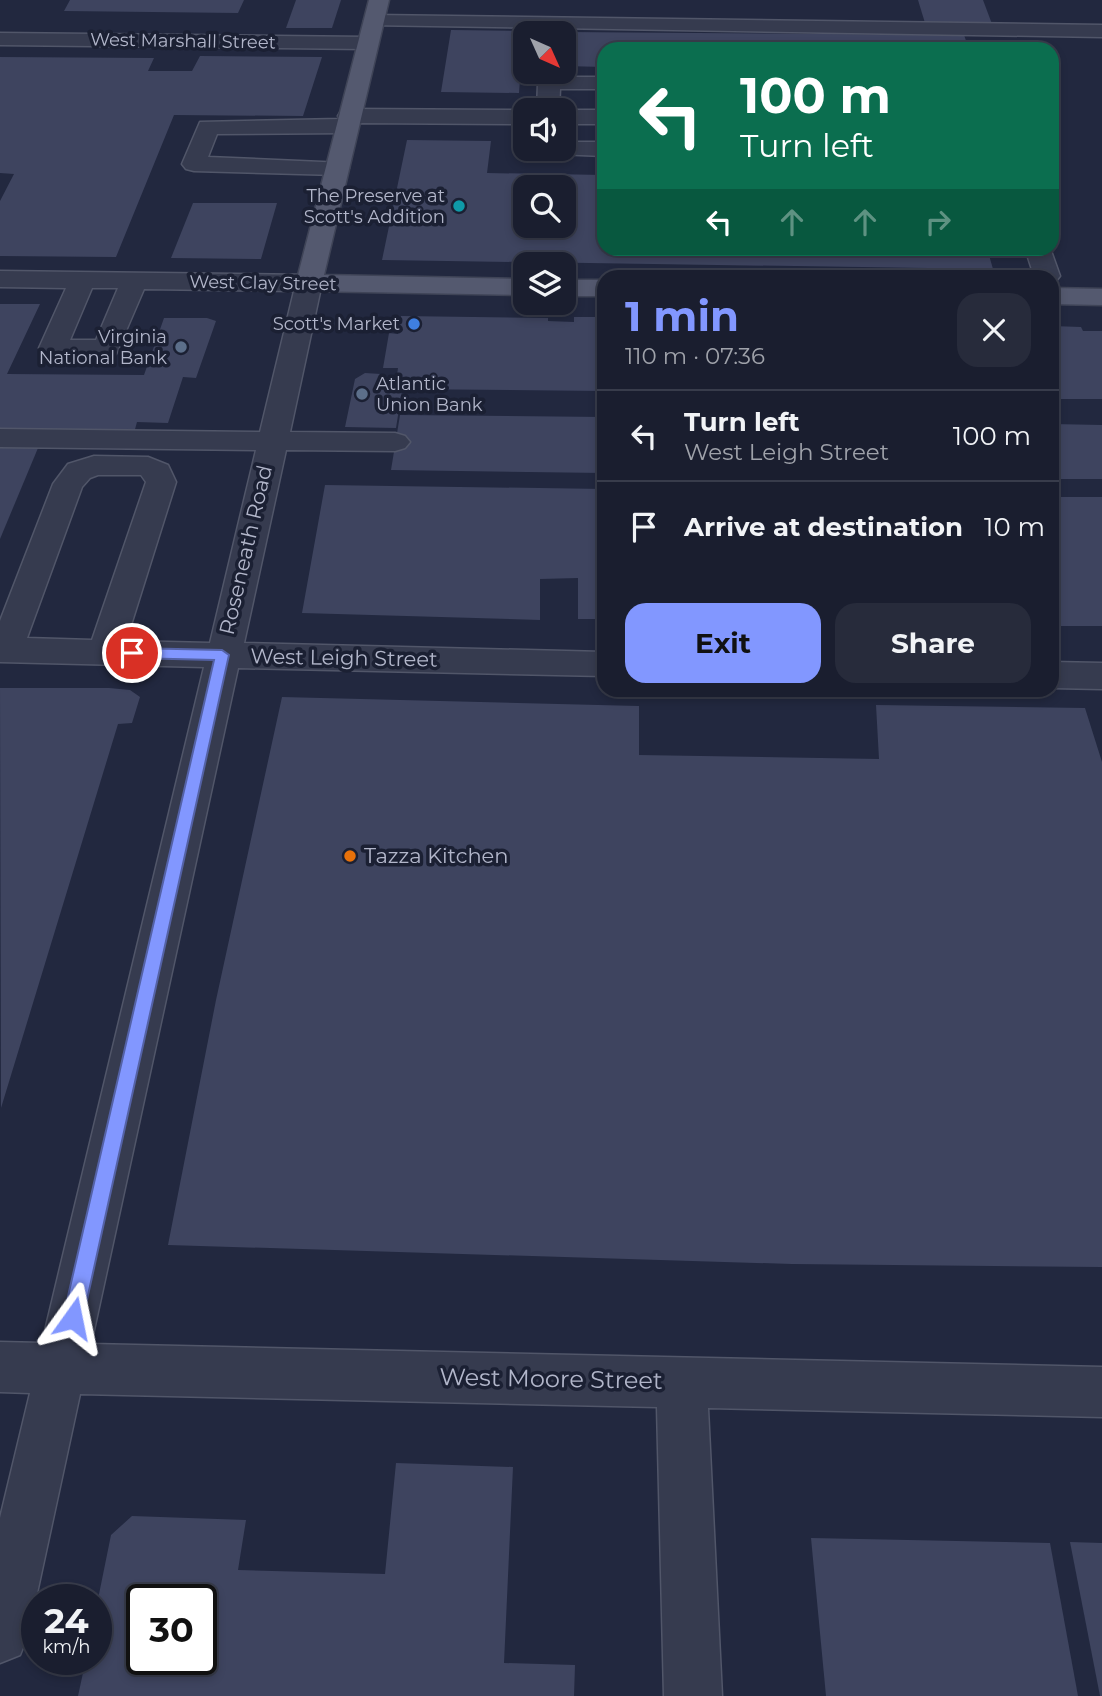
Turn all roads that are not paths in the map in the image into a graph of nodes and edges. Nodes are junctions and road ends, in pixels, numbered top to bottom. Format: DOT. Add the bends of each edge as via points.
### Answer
graph roads {
  1 [pos="379,0"];
  2 [pos="55,18"];
  3 [pos="972,29"];
  4 [pos="1102,31"];
  5 [pos="370,32"];
  6 [pos="0,39"];
  7 [pos="24,39"];
  8 [pos="977,42"];
  9 [pos="597,83"];
  10 [pos="548,98"];
  11 [pos="513,117"];
  12 [pos="576,117"];
  13 [pos="597,117"];
  14 [pos="348,121"];
  15 [pos="576,149"];
  16 [pos="597,149"];
  17 [pos="337,168"];
  18 [pos="0,279"];
  19 [pos="82,280"];
  20 [pos="134,281"];
  21 [pos="309,284"];
  22 [pos="513,287"];
  23 [pos="576,288"];
  24 [pos="597,288"];
  25 [pos="1059,291"];
  26 [pos="1102,297"];
  27 [pos="0,438"];
  28 [pos="272,439"];
  29 [pos="395,442"];
  30 [pos="3,650"];
  31 [pos="105,652"];
  32 [pos="222,655"];
  33 [pos="597,664"];
  34 [pos="1059,676"];
  35 [pos="1101,680"];
  36 [pos="0,1367"];
  37 [pos="61,1368"];
  38 [pos="682,1382"];
  39 [pos="1102,1392"];
  40 [pos="0,1635"];
  41 [pos="693,1696"];
  1 -- 5 [label="main road, Roseneath Road"];
  2 -- 7 [label="street" via="35,26"];
  3 -- 4 [label="street, West Marshall Street"];
  3 -- 5 [label="street, West Marshall Street" via="914,19"];
  3 -- 8 [label="street"];
  5 -- 7 [label="street, West Marshall Street" via="120,30"];
  5 -- 14 [label="main road, Roseneath Road"];
  6 -- 7 [label="street, West Marshall Street"];
  9 -- 10 [label="street" via="549,83"];
  11 -- 14 [label="street"];
  12 -- 13 [label="street"];
  14 -- 17 [label="main road, Roseneath Road"];
  14 -- 17 [label="street" via="208,127 194,164"];
  15 -- 16 [label="street"];
  17 -- 21 [label="main road, Roseneath Road"];
  18 -- 19 [label="street, West Clay Street"];
  19 -- 20 [label="street, West Clay Street"];
  19 -- 20 [label="street" via="53,348 106,348"];
  20 -- 21 [label="street, West Clay Street"];
  21 -- 22 [label="main road, West Clay Street"];
  21 -- 28 [label="street, Roseneath Road"];
  23 -- 24 [label="main road"];
  25 -- 26 [label="main road"];
  27 -- 28 [label="street"];
  28 -- 29 [label="street"];
  28 -- 32 [label="street, Roseneath Road"];
  30 -- 31 [label="street, West Leigh Street"];
  30 -- 31 [label="street" via="68,484 79,471 94,465 148,466 161,482"];
  31 -- 32 [label="street, West Leigh Street"];
  32 -- 33 [label="street, West Leigh Street"];
  32 -- 37 [label="street, Roseneath Road"];
  34 -- 35 [label="street"];
  36 -- 37 [label="street, West Moore Street"];
  37 -- 38 [label="street, West Moore Street"];
  37 -- 40 [label="street, Roseneath Road"];
  38 -- 39 [label="street, West Moore Street"];
  38 -- 41 [label="street"];
}
